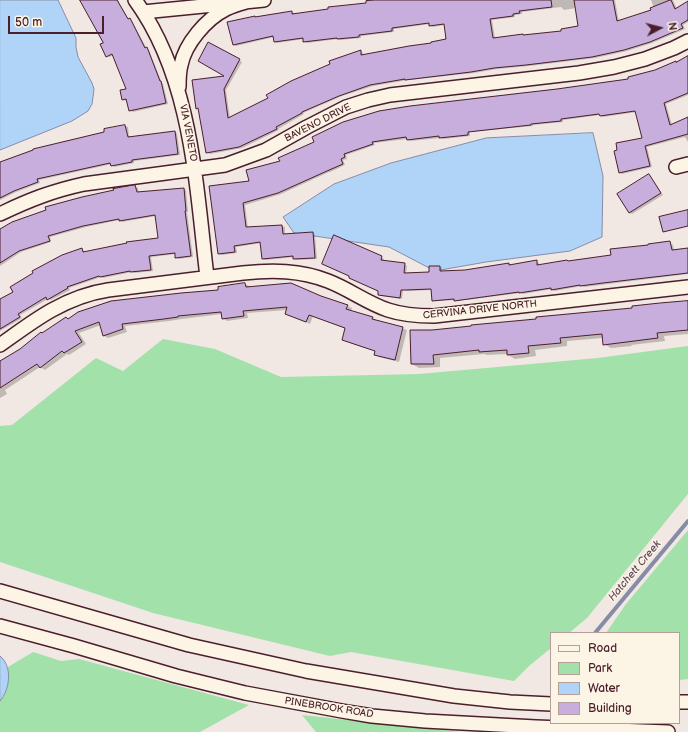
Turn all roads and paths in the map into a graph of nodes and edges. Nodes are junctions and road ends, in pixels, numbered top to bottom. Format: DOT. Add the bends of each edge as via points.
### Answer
graph roads {
  1 [pos="135,0"];
  2 [pos="264,0"];
  3 [pos="246,2"];
  4 [pos="143,12"];
  5 [pos="688,41"];
  6 [pos="181,101"];
  7 [pos="194,170"];
  8 [pos="0,214"];
  9 [pos="207,277"];
  10 [pos="688,287"];
  11 [pos="0,345"];
  12 [pos="0,591"];
  13 [pos="0,626"];
  14 [pos="550,704"];
  15 [pos="668,732"];
  1 -- 4 [label="street, VIA VENETO"];
  2 -- 3 [label="street"];
  3 -- 4 [label="street"];
  3 -- 6 [label="street" via="216,15 192,41 181,65"];
  4 -- 6 [label="street, VIA VENETO" via="160,43"];
  5 -- 7 [label="street, BAVENO DRIVE" via="646,59 614,67 390,95 368,100 327,116 266,150 225,165"];
  6 -- 7 [label="street, VIA VENETO"];
  7 -- 8 [label="street, BAVENO DRIVE" via="84,184 42,195"];
  7 -- 9 [label="street, VIA VENETO"];
  9 -- 10 [label="street, CERVINA DRIVE NORTH" via="265,271 299,273 327,281 389,310 418,316"];
  9 -- 11 [label="street, CERVINA DRIVE NORTH" via="92,293 51,310"];
  12 -- 14 [label="street" via="189,645 259,662 454,696"];
  13 -- 15 [label="street, PINEBROOK ROAD" via="245,693 372,716 425,721"];
}
